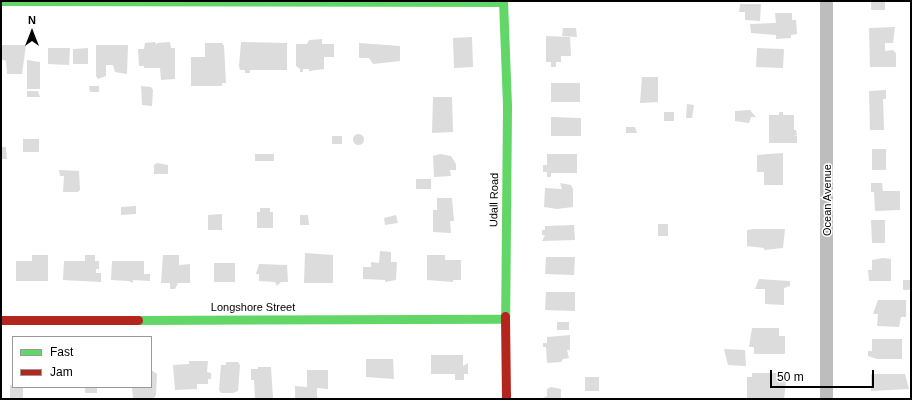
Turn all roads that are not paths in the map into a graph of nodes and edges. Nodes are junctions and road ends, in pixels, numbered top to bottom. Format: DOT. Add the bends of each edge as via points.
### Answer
graph roads {
  1 [pos="1,1"];
  2 [pos="826,1"];
  3 [pos="503,2"];
  4 [pos="504,319"];
  5 [pos="1,320"];
  6 [pos="506,399"];
  7 [pos="826,399"];
  1 -- 3 [label="street"];
  2 -- 7 [label="street, Ocean Avenue"];
  3 -- 4 [label="street, Udall Road" via="507,106"];
  4 -- 5 [label="street, Longshore Street"];
  4 -- 6 [label="street, Udall Road"];
}
